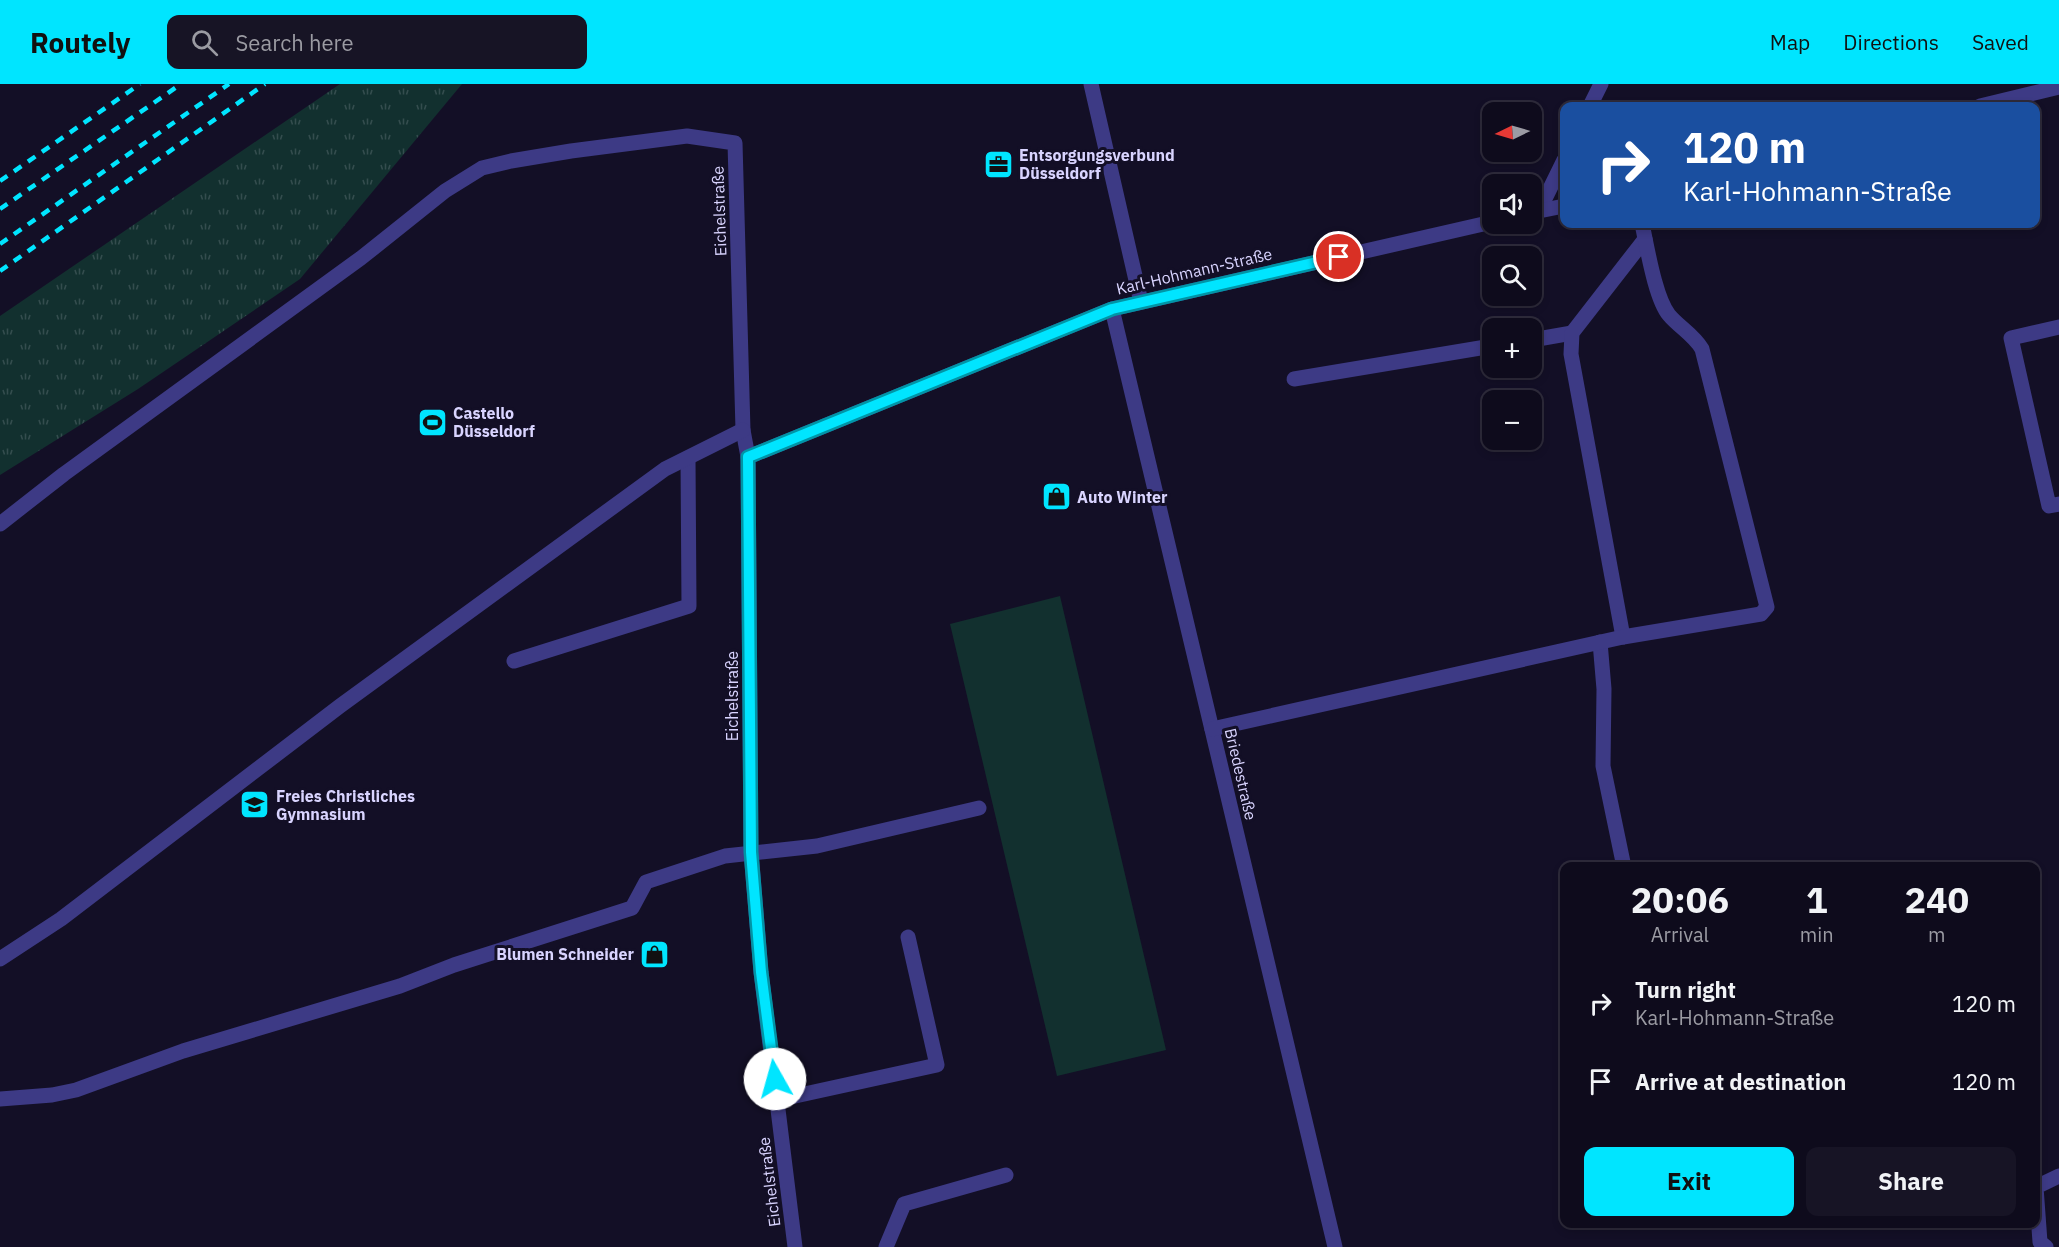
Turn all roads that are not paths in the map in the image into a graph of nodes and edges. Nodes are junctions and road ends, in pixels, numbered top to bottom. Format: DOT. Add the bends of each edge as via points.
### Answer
graph roads {
  1 [pos="1091,84"];
  2 [pos="1601,84"];
  3 [pos="2059,87"];
  4 [pos="1592,102"];
  5 [pos="1997,102"];
  6 [pos="1560,167"];
  7 [pos="1542,199"];
  8 [pos="1560,207"];
  9 [pos="1542,211"];
  10 [pos="1482,224"];
  11 [pos="1643,228"];
  12 [pos="1645,239"];
  13 [pos="1141,302"];
  14 [pos="1112,309"];
  15 [pos="2059,327"];
  16 [pos="1572,333"];
  17 [pos="1542,338"];
  18 [pos="1482,348"];
  19 [pos="1294,379"];
  20 [pos="743,430"];
  21 [pos="748,457"];
  22 [pos="688,458"];
  23 [pos="2059,504"];
  24 [pos="0,524"];
  25 [pos="1623,637"];
  26 [pos="1600,642"];
  27 [pos="514,661"];
  28 [pos="1212,729"];
  29 [pos="979,808"];
  30 [pos="751,852"];
  31 [pos="1623,862"];
  32 [pos="908,937"];
  33 [pos="0,959"];
  34 [pos="0,1099"];
  35 [pos="777,1100"];
  36 [pos="1006,1175"];
  37 [pos="2059,1176"];
  38 [pos="2040,1185"];
  39 [pos="2039,1228"];
  40 [pos="795,1247"];
  41 [pos="885,1247"];
  42 [pos="1335,1247"];
  43 [pos="2046,1247"];
  1 -- 13 [label="street"];
  2 -- 4 [label="street"];
  3 -- 5 [label="street"];
  6 -- 7 [label="street"];
  8 -- 9 [label="street"];
  10 -- 13 [label="street, Karl-Hohmann-Straße"];
  11 -- 12 [label="street"];
  12 -- 16 [label="street"];
  12 -- 25 [label="street" via="1662,304 1702,349 1767,607 1761,614"];
  13 -- 14 [label="street, Karl-Hohmann-Straße"];
  14 -- 21 [label="street, Karl-Hohmann-Straße"];
  14 -- 28 [label="street, Briedestraße"];
  15 -- 23 [label="street" via="2011,338 2049,506"];
  16 -- 17 [label="street"];
  16 -- 25 [label="street" via="1571,354"];
  18 -- 19 [label="street"];
  20 -- 21 [label="street, Eichelstraße"];
  20 -- 22 [label="street"];
  20 -- 24 [label="street, Eichelstraße" via="735,143 687,136 571,151 482,168"];
  21 -- 30 [label="street, Eichelstraße"];
  22 -- 27 [label="street" via="689,606"];
  22 -- 33 [label="street" via="656,476 340,706 61,919"];
  25 -- 26 [label="street"];
  26 -- 28 [label="street"];
  26 -- 31 [label="street" via="1603,766"];
  28 -- 42 [label="street, Briedestraße"];
  29 -- 30 [label="street" via="817,846"];
  30 -- 34 [label="street" via="725,856 646,882 632,908 400,986 183,1051 76,1090"];
  30 -- 35 [label="street, Eichelstraße"];
  32 -- 35 [label="street" via="938,1065"];
  35 -- 40 [label="street, Eichelstraße"];
  36 -- 41 [label="street" via="903,1204"];
  37 -- 38 [label="street"];
  39 -- 43 [label="street" via="2040,1242"];
}
